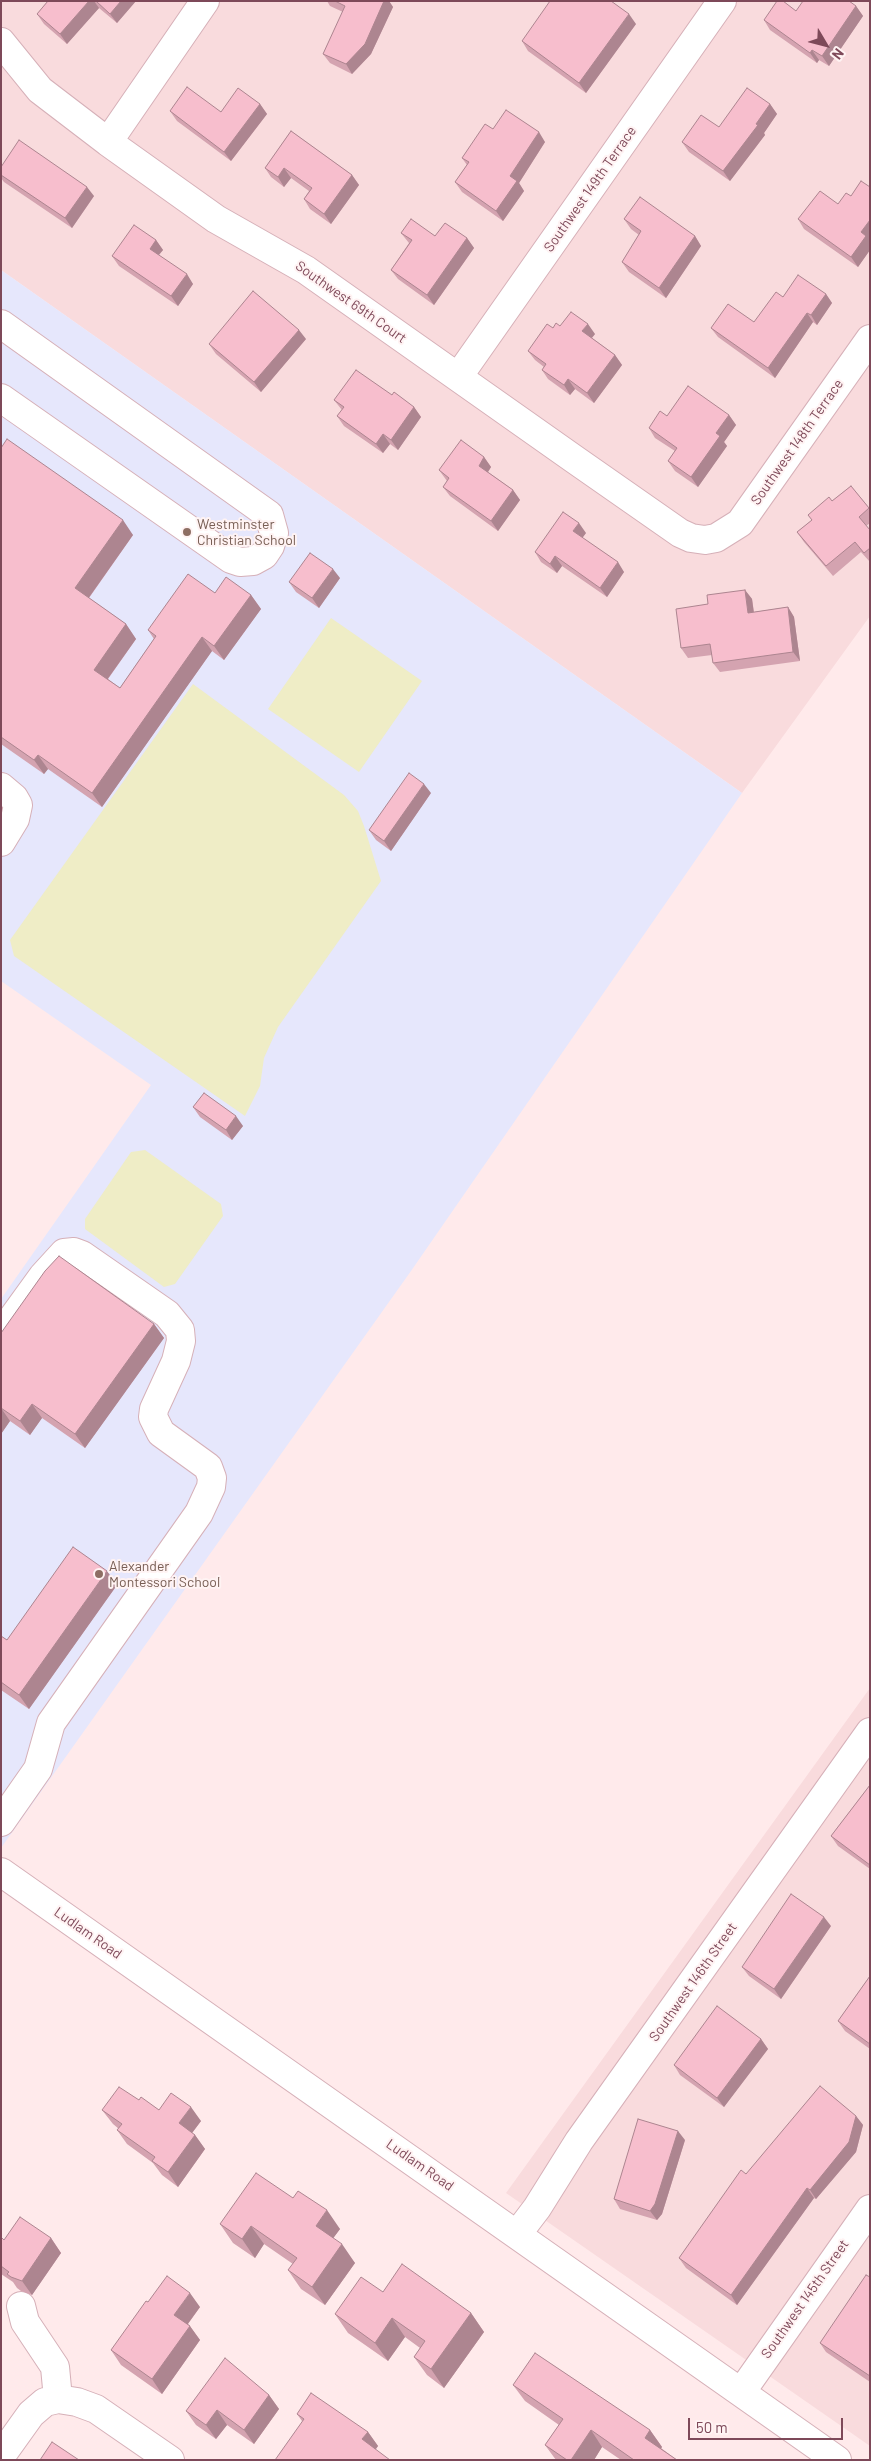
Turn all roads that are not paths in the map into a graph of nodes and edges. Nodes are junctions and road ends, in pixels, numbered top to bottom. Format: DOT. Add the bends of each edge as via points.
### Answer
graph roads {
  1 [pos="205,1"];
  2 [pos="722,1"];
  3 [pos="1,42"];
  4 [pos="108,142"];
  5 [pos="1,324"];
  6 [pos="870,339"];
  7 [pos="458,377"];
  8 [pos="1,398"];
  9 [pos="716,538"];
  10 [pos="1,787"];
  11 [pos="1,842"];
  12 [pos="1,1334"];
  13 [pos="870,1732"];
  14 [pos="1,1822"];
  15 [pos="1,1872"];
  16 [pos="870,2208"];
  17 [pos="518,2233"];
  18 [pos="21,2306"];
  19 [pos="742,2391"];
  20 [pos="52,2401"];
  21 [pos="1,2456"];
  22 [pos="170,2460"];
  23 [pos="837,2460"];
  1 -- 4 [label="street"];
  2 -- 7 [label="street, Southwest 149th Terrace"];
  3 -- 4 [label="street, Southwest 69th Court" via="40,90"];
  4 -- 7 [label="street, Southwest 69th Court" via="216,218 306,270"];
  5 -- 8 [label="street" via="269,515 274,533 270,546 264,555 252,561 231,559"];
  6 -- 9 [label="street, Southwest 148th Terrace" via="745,515 733,529"];
  7 -- 9 [label="street, Southwest 69th Court" via="680,533 698,540"];
  10 -- 11 [label="street" via="18,806 15,819"];
  12 -- 14 [label="street" via="64,1253 82,1255 167,1314 180,1330 176,1361 153,1417 167,1439 208,1467 212,1478 199,1513 51,1723 38,1769"];
  13 -- 17 [label="street, Southwest 146th Street" via="579,2141"];
  15 -- 17 [label="street, Ludlam Road"];
  16 -- 19 [label="street, Southwest 145th Street"];
  17 -- 19 [label="street, Ludlam Road"];
  18 -- 20 [label="street" via="26,2322 55,2366"];
  19 -- 23 [label="street, Ludlam Road"];
  20 -- 21 [label="street" via="27,2419"];
  20 -- 22 [label="street" via="77,2402 96,2409"];
}
